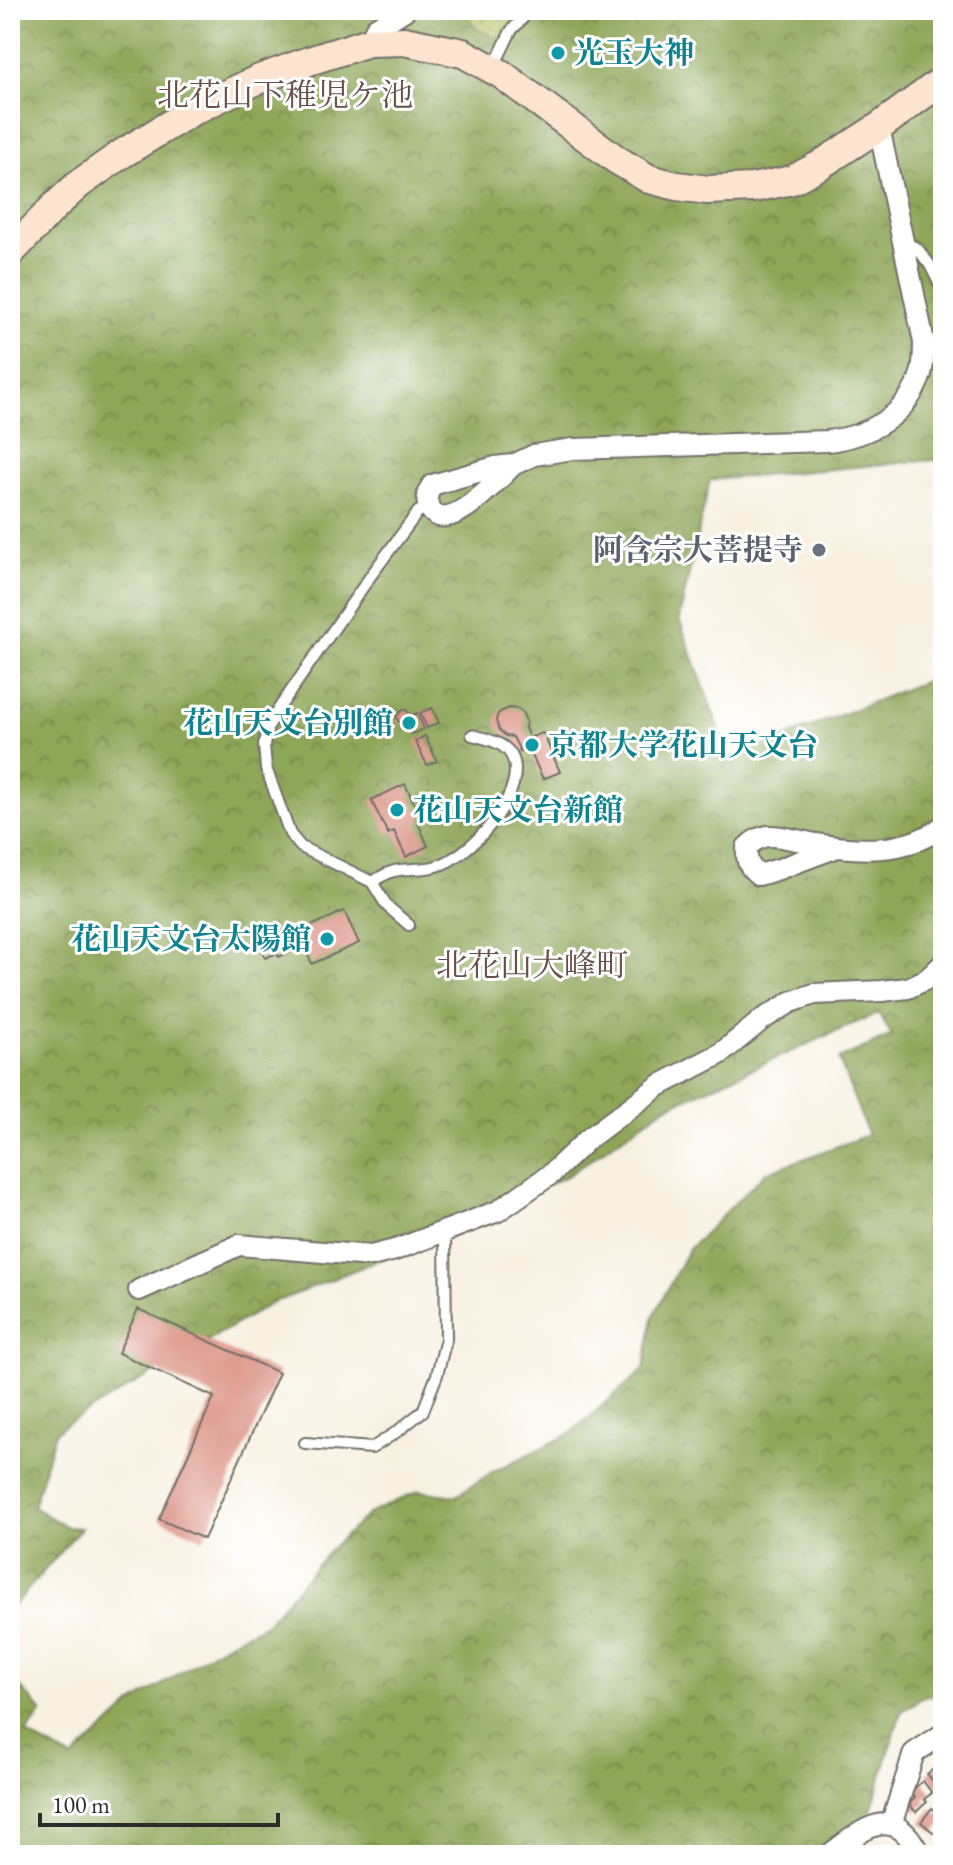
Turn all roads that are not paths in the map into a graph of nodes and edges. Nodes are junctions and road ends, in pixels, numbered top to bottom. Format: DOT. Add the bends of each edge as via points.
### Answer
graph roads {
  1 [pos="405,10"];
  2 [pos="532,10"];
  3 [pos="544,10"];
  4 [pos="369,42"];
  5 [pos="490,68"];
  6 [pos="943,80"];
  7 [pos="879,127"];
  8 [pos="903,242"];
  9 [pos="10,253"];
  10 [pos="943,291"];
  11 [pos="513,465"];
  12 [pos="429,506"];
  13 [pos="472,735"];
  14 [pos="943,826"];
  15 [pos="770,836"];
  16 [pos="835,848"];
  17 [pos="779,869"];
  18 [pos="372,882"];
  19 [pos="409,925"];
  20 [pos="943,964"];
  21 [pos="445,1232"];
  22 [pos="139,1290"];
  23 [pos="305,1443"];
  24 [pos="943,1734"];
  25 [pos="891,1825"];
  26 [pos="829,1855"];
  27 [pos="920,1855"];
  1 -- 4 [label="street" via="376,28"];
  2 -- 3 [label="lane"];
  2 -- 5 [label="lane" via="511,31"];
  4 -- 5 [label="street" via="432,46 463,53"];
  4 -- 9 [label="street" via="257,80 192,111 79,184"];
  5 -- 7 [label="street" via="617,160 649,179 677,186 753,188 792,180"];
  6 -- 7 [label="street"];
  7 -- 8 [label="street"];
  8 -- 10 [label="lane" via="917,248"];
  8 -- 11 [label="street" via="924,342 922,372 897,413 874,429 828,441 573,449 534,455"];
  11 -- 12 [label="street" via="432,485"];
  11 -- 12 [label="street" via="450,517 439,517"];
  12 -- 18 [label="lane" via="399,537 279,708 264,745 266,768 290,834 301,847"];
  13 -- 18 [label="lane" via="495,740 509,750 514,782 505,804 459,854 436,866 391,872"];
  14 -- 16 [label="street" via="911,843 884,849"];
  15 -- 16 [label="street"];
  15 -- 17 [label="street" via="780,843"];
  15 -- 17 [label="street" via="747,847 746,859 759,875"];
  16 -- 17 [label="street"];
  18 -- 19 [label="lane" via="387,906"];
  20 -- 21 [label="street" via="908,988 814,994 791,1002 720,1054 660,1085 498,1211"];
  21 -- 22 [label="street" via="371,1256 239,1245"];
  21 -- 23 [label="lane" via="446,1339 423,1411 372,1448"];
  24 -- 25 [label="street" via="914,1753"];
  25 -- 26 [label="street" via="879,1823"];
  25 -- 27 [label="street" via="905,1832"];
}
